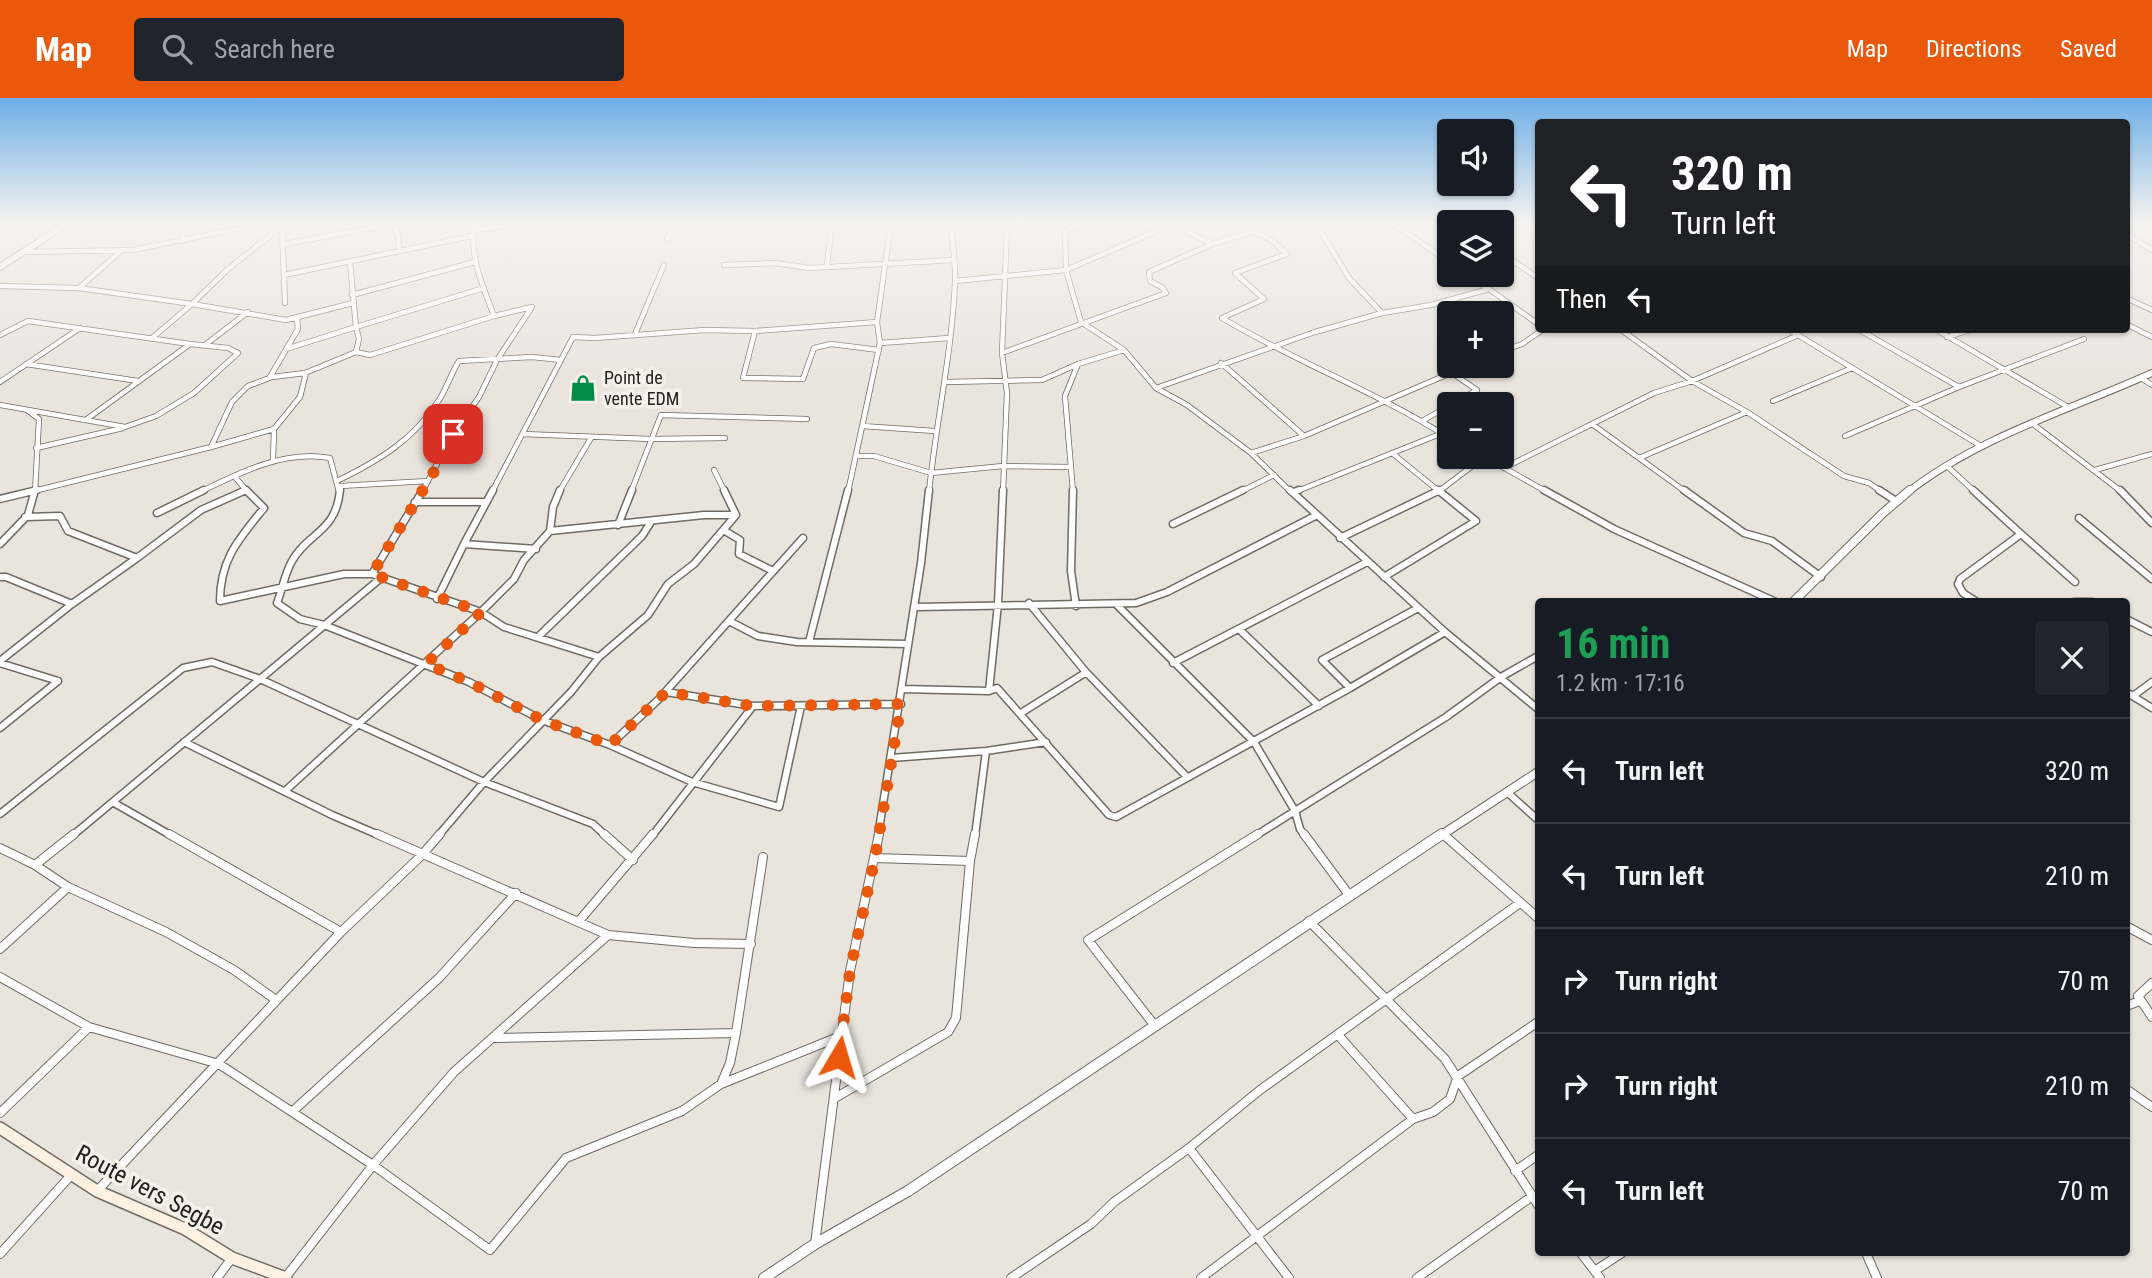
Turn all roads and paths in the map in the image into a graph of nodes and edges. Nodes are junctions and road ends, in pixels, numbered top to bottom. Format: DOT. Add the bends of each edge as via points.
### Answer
graph roads {
  1 [pos="90,278"];
  2 [pos="219,278"];
  3 [pos="284,278"];
  4 [pos="351,278"];
  5 [pos="415,278"];
  6 [pos="481,278"];
  7 [pos="659,278"];
  8 [pos="882,278"];
  9 [pos="976,278"];
  10 [pos="1006,278"];
  11 [pos="1068,278"];
  12 [pos="1150,278"];
  13 [pos="1241,278"];
  14 [pos="1349,278"];
  15 [pos="955,281"];
  16 [pos="0,286"];
  17 [pos="1486,287"];
  18 [pos="79,288"];
  19 [pos="484,288"];
  20 [pos="1489,289"];
  21 [pos="352,295"];
  22 [pos="2130,300"];
  23 [pos="285,303"];
  24 [pos="353,303"];
  25 [pos="192,304"];
  26 [pos="2152,310"];
  27 [pos="249,312"];
  28 [pos="1382,313"];
  29 [pos="494,316"];
  30 [pos="297,319"];
  31 [pos="877,322"];
  32 [pos="1081,322"];
  33 [pos="1535,322"];
  34 [pos="2130,326"];
  35 [pos="356,327"];
  36 [pos="80,328"];
  37 [pos="755,331"];
  38 [pos="1538,333"];
  39 [pos="1626,333"];
  40 [pos="1793,333"];
  41 [pos="1865,333"];
  42 [pos="1941,333"];
  43 [pos="1960,333"];
  44 [pos="1,334"];
  45 [pos="635,334"];
  46 [pos="1796,336"];
  47 [pos="1947,337"];
  48 [pos="2152,337"];
  49 [pos="152,338"];
  50 [pos="948,338"];
  51 [pos="2084,339"];
  52 [pos="190,344"];
  53 [pos="205,345"];
  54 [pos="880,346"];
  55 [pos="1272,347"];
  56 [pos="1514,347"];
  57 [pos="286,349"];
  58 [pos="1124,350"];
  59 [pos="356,352"];
  60 [pos="1002,353"];
  61 [pos="496,360"];
  62 [pos="561,360"];
  63 [pos="1221,363"];
  64 [pos="26,364"];
  65 [pos="1078,364"];
  66 [pos="1852,368"];
  67 [pos="2005,371"];
  68 [pos="306,373"];
  69 [pos="2152,373"];
  70 [pos="270,377"];
  71 [pos="1439,378"];
  72 [pos="1459,378"];
  73 [pos="2141,378"];
  74 [pos="1006,379"];
  75 [pos="138,381"];
  76 [pos="1692,381"];
  77 [pos="0,382"];
  78 [pos="945,382"];
  79 [pos="2152,385"];
  80 [pos="1959,387"];
  81 [pos="1156,388"];
  82 [pos="1473,392"];
  83 [pos="1381,401"];
  84 [pos="1773,401"];
  85 [pos="0,405"];
  86 [pos="1914,406"];
  87 [pos="2068,407"];
  88 [pos="24,408"];
  89 [pos="1437,412"];
  90 [pos="1747,412"];
  91 [pos="87,419"];
  92 [pos="807,419"];
  93 [pos="1422,421"];
  94 [pos="1592,424"];
  95 [pos="2033,424"];
  96 [pos="862,426"];
  97 [pos="125,427"];
  98 [pos="274,429"];
  99 [pos="935,431"];
  100 [pos="1437,432"];
  101 [pos="523,435"];
  102 [pos="1437,435"];
  103 [pos="1304,436"];
  104 [pos="1845,436"];
  105 [pos="591,438"];
  106 [pos="725,438"];
  107 [pos="651,439"];
  108 [pos="1981,446"];
  109 [pos="211,447"];
  110 [pos="36,448"];
  111 [pos="1251,453"];
  112 [pos="1392,453"];
  113 [pos="2152,454"];
  114 [pos="858,457"];
  115 [pos="1640,458"];
  116 [pos="273,460"];
  117 [pos="1514,463"];
  118 [pos="1003,466"];
  119 [pos="1947,466"];
  120 [pos="1070,467"];
  121 [pos="1468,469"];
  122 [pos="1506,469"];
  123 [pos="714,470"];
  124 [pos="2095,470"];
  125 [pos="931,473"];
  126 [pos="1274,475"];
  127 [pos="234,476"];
  128 [pos="428,481"];
  129 [pos="339,484"];
  130 [pos="34,490"];
  131 [pos="246,490"];
  132 [pos="1439,491"];
  133 [pos="1294,492"];
  134 [pos="0,499"];
  135 [pos="1896,501"];
  136 [pos="415,502"];
  137 [pos="485,502"];
  138 [pos="157,513"];
  139 [pos="736,515"];
  140 [pos="1317,515"];
  141 [pos="25,517"];
  142 [pos="2079,518"];
  143 [pos="2151,520"];
  144 [pos="651,522"];
  145 [pos="618,524"];
  146 [pos="1173,524"];
  147 [pos="550,531"];
  148 [pos="725,531"];
  149 [pos="2021,534"];
  150 [pos="803,538"];
  151 [pos="1340,538"];
  152 [pos="0,544"];
  153 [pos="464,544"];
  154 [pos="536,549"];
  155 [pos="137,558"];
  156 [pos="1367,562"];
  157 [pos="771,570"];
  158 [pos="372,574"];
  159 [pos="0,577"];
  160 [pos="1384,577"];
  161 [pos="1821,577"];
  162 [pos="382,578"];
  163 [pos="2152,579"];
  164 [pos="2075,582"];
  165 [pos="284,588"];
  166 [pos="1767,598"];
  167 [pos="1797,598"];
  168 [pos="1971,598"];
  169 [pos="437,599"];
  170 [pos="1029,603"];
  171 [pos="72,604"];
  172 [pos="998,604"];
  173 [pos="1116,604"];
  174 [pos="1076,606"];
  175 [pos="915,607"];
  176 [pos="1418,608"];
  177 [pos="481,612"];
  178 [pos="729,621"];
  179 [pos="2130,621"];
  180 [pos="324,625"];
  181 [pos="1240,630"];
  182 [pos="1445,632"];
  183 [pos="2152,632"];
  184 [pos="538,637"];
  185 [pos="809,642"];
  186 [pos="908,644"];
  187 [pos="599,657"];
  188 [pos="1535,658"];
  189 [pos="0,662"];
  190 [pos="1173,663"];
  191 [pos="426,664"];
  192 [pos="1085,673"];
  193 [pos="1501,677"];
  194 [pos="260,679"];
  195 [pos="2152,682"];
  196 [pos="1350,688"];
  197 [pos="902,689"];
  198 [pos="989,691"];
  199 [pos="666,692"];
  200 [pos="2130,693"];
  201 [pos="2130,695"];
  202 [pos="901,704"];
  203 [pos="753,706"];
  204 [pos="801,706"];
  205 [pos="1319,706"];
  206 [pos="1535,706"];
  207 [pos="2152,708"];
  208 [pos="1021,713"];
  209 [pos="542,720"];
  210 [pos="358,724"];
  211 [pos="0,728"];
  212 [pos="184,742"];
  213 [pos="1254,742"];
  214 [pos="1045,743"];
  215 [pos="610,745"];
  216 [pos="986,751"];
  217 [pos="891,758"];
  218 [pos="1535,774"];
  219 [pos="1188,777"];
  220 [pos="484,782"];
  221 [pos="692,782"];
  222 [pos="285,791"];
  223 [pos="1508,793"];
  224 [pos="116,804"];
  225 [pos="1295,811"];
  226 [pos="0,814"];
  227 [pos="1535,817"];
  228 [pos="1444,835"];
  229 [pos="0,848"];
  230 [pos="422,855"];
  231 [pos="763,857"];
  232 [pos="875,858"];
  233 [pos="633,860"];
  234 [pos="970,861"];
  235 [pos="35,865"];
  236 [pos="68,887"];
  237 [pos="516,893"];
  238 [pos="1349,895"];
  239 [pos="1520,903"];
  240 [pos="1535,916"];
  241 [pos="579,921"];
  242 [pos="1309,922"];
  243 [pos="2130,928"];
  244 [pos="341,932"];
  245 [pos="608,936"];
  246 [pos="2152,940"];
  247 [pos="751,944"];
  248 [pos="0,949"];
  249 [pos="0,977"];
  250 [pos="2152,983"];
  251 [pos="1388,999"];
  252 [pos="276,1000"];
  253 [pos="2140,1001"];
  254 [pos="2130,1005"];
  255 [pos="2152,1017"];
  256 [pos="1535,1024"];
  257 [pos="1154,1026"];
  258 [pos="89,1027"];
  259 [pos="736,1033"];
  260 [pos="841,1036"];
  261 [pos="1339,1036"];
  262 [pos="495,1038"];
  263 [pos="219,1064"];
  264 [pos="1458,1076"];
  265 [pos="721,1084"];
  266 [pos="2130,1092"];
  267 [pos="835,1098"];
  268 [pos="2152,1107"];
  269 [pos="293,1111"];
  270 [pos="0,1113"];
  271 [pos="1413,1119"];
  272 [pos="0,1128"];
  273 [pos="1189,1147"];
  274 [pos="1535,1157"];
  275 [pos="373,1165"];
  276 [pos="1515,1171"];
  277 [pos="72,1174"];
  278 [pos="97,1191"];
  279 [pos="1531,1197"];
  280 [pos="1535,1202"];
  281 [pos="1259,1237"];
  282 [pos="815,1244"];
  283 [pos="0,1254"];
  284 [pos="1583,1256"];
  285 [pos="1619,1256"];
  286 [pos="1867,1256"];
  287 [pos="232,1258"];
  288 [pos="1598,1274"];
  289 [pos="768,1277"];
  290 [pos="217,1278"];
  291 [pos="285,1278"];
  292 [pos="1011,1278"];
  293 [pos="1201,1278"];
  294 [pos="1289,1278"];
  295 [pos="1417,1278"];
  296 [pos="1877,1278"];
  1 -- 18 [label="street"];
  2 -- 25 [label="street"];
  3 -- 23 [label="street"];
  4 -- 21 [label="street"];
  5 -- 21 [label="street"];
  6 -- 19 [label="street"];
  7 -- 45 [label="street"];
  8 -- 31 [label="street"];
  9 -- 15 [label="street"];
  10 -- 60 [label="street"];
  11 -- 32 [label="street"];
  12 -- 32 [label="street" via="1166,293"];
  13 -- 55 [label="street" via="1264,299 1222,318"];
  14 -- 28 [label="street"];
  15 -- 50 [label="street"];
  16 -- 18 [label="street"];
  17 -- 20 [label="street"];
  18 -- 25 [label="street"];
  19 -- 29 [label="street"];
  19 -- 35 [label="street"];
  20 -- 28 [label="street"];
  20 -- 33 [label="street"];
  21 -- 24 [label="street"];
  22 -- 26 [label="street"];
  24 -- 30 [label="street"];
  24 -- 35 [label="street"];
  25 -- 27 [label="street"];
  25 -- 49 [label="street"];
  27 -- 30 [label="street"];
  27 -- 53 [label="street"];
  28 -- 55 [label="street"];
  29 -- 59 [label="street" via="370,355"];
  29 -- 61 [label="street" via="532,307"];
  30 -- 57 [label="street" via="298,329"];
  31 -- 37 [label="street"];
  31 -- 54 [label="street"];
  32 -- 58 [label="street"];
  32 -- 60 [label="street"];
  34 -- 48 [label="street"];
  35 -- 57 [label="street"];
  35 -- 59 [label="street"];
  36 -- 44 [label="street" via="28,321"];
  36 -- 49 [label="street"];
  36 -- 64 [label="street"];
  37 -- 45 [label="street"];
  37 -- 54 [label="street" via="743,377 803,379 814,348"];
  38 -- 56 [label="street"];
  39 -- 76 [label="street"];
  40 -- 46 [label="street"];
  41 -- 80 [label="street"];
  42 -- 47 [label="street"];
  43 -- 47 [label="street"];
  45 -- 62 [label="street" via="573,337"];
  46 -- 66 [label="street"];
  46 -- 76 [label="street"];
  47 -- 67 [label="street"];
  49 -- 52 [label="street"];
  50 -- 54 [label="street"];
  50 -- 78 [label="street"];
  51 -- 67 [label="street"];
  52 -- 53 [label="street"];
  52 -- 75 [label="street"];
  53 -- 97 [label="street" via="238,353 194,393 156,416"];
  54 -- 96 [label="street"];
  55 -- 63 [label="street"];
  55 -- 83 [label="street"];
  57 -- 70 [label="street"];
  58 -- 65 [label="street"];
  58 -- 81 [label="street"];
  59 -- 68 [label="street"];
  60 -- 74 [label="street"];
  61 -- 62 [label="street"];
  61 -- 128 [label="street"];
  61 -- 129 [label="street" via="459,361 412,437"];
  62 -- 101 [label="street"];
  63 -- 81 [label="street"];
  63 -- 103 [label="street"];
  64 -- 75 [label="street"];
  64 -- 77 [label="street"];
  65 -- 74 [label="street" via="1042,380"];
  65 -- 120 [label="street" via="1065,396"];
  66 -- 84 [label="street"];
  66 -- 86 [label="street"];
  67 -- 80 [label="street"];
  67 -- 87 [label="street"];
  68 -- 70 [label="street"];
  68 -- 98 [label="street" via="294,407"];
  69 -- 73 [label="street"];
  70 -- 109 [label="street" via="240,391"];
  71 -- 83 [label="street"];
  72 -- 82 [label="street" via="1477,390"];
  73 -- 79 [label="street"];
  73 -- 87 [label="street"];
  74 -- 78 [label="street"];
  74 -- 118 [label="street"];
  75 -- 91 [label="street"];
  76 -- 90 [label="street"];
  76 -- 94 [label="street" via="1654,393"];
  78 -- 99 [label="street"];
  80 -- 86 [label="street"];
  81 -- 111 [label="street"];
  83 -- 93 [label="street"];
  83 -- 103 [label="street"];
  85 -- 88 [label="street"];
  86 -- 104 [label="street"];
  86 -- 108 [label="street"];
  87 -- 95 [label="street"];
  88 -- 91 [label="street"];
  88 -- 110 [label="street" via="39,419"];
  89 -- 93 [label="street"];
  90 -- 115 [label="street"];
  90 -- 135 [label="street" via="1844,476 1869,483"];
  91 -- 97 [label="street"];
  92 -- 107 [label="street" via="661,415"];
  93 -- 100 [label="street"];
  94 -- 115 [label="street"];
  94 -- 117 [label="street"];
  95 -- 108 [label="street"];
  95 -- 124 [label="street"];
  96 -- 99 [label="street"];
  96 -- 114 [label="street"];
  97 -- 110 [label="street"];
  98 -- 109 [label="street"];
  98 -- 116 [label="street"];
  99 -- 125 [label="street"];
  101 -- 105 [label="street"];
  101 -- 137 [label="street"];
  102 -- 112 [label="street"];
  103 -- 111 [label="street"];
  105 -- 107 [label="street"];
  105 -- 147 [label="street" via="552,506"];
  106 -- 107 [label="street"];
  107 -- 145 [label="street"];
  108 -- 119 [label="street"];
  109 -- 130 [label="street"];
  110 -- 130 [label="street"];
  111 -- 126 [label="street"];
  112 -- 132 [label="street"];
  112 -- 133 [label="street"];
  113 -- 124 [label="street"];
  114 -- 125 [label="street" via="874,456"];
  114 -- 185 [label="street"];
  115 -- 161 [label="street" via="1744,533 1772,541"];
  116 -- 127 [label="street"];
  116 -- 129 [label="street" via="321,454 330,458"];
  118 -- 120 [label="street"];
  118 -- 125 [label="street"];
  118 -- 172 [label="street"];
  119 -- 135 [label="street"];
  119 -- 149 [label="street"];
  120 -- 174 [label="street"];
  121 -- 132 [label="street"];
  122 -- 166 [label="street" via="1614,529"];
  123 -- 139 [label="street"];
  124 -- 143 [label="street"];
  125 -- 175 [label="street"];
  126 -- 133 [label="street"];
  126 -- 146 [label="street"];
  127 -- 131 [label="street"];
  127 -- 138 [label="street"];
  128 -- 129 [label="street"];
  128 -- 136 [label="street"];
  129 -- 165 [label="street" via="338,508 292,561"];
  130 -- 134 [label="street"];
  130 -- 141 [label="street"];
  131 -- 155 [label="street" via="201,510"];
  131 -- 165 [label="street" via="264,509 239,539 220,576 220,601"];
  132 -- 151 [label="street"];
  132 -- 160 [label="street" via="1476,521"];
  133 -- 140 [label="street"];
  135 -- 161 [label="street"];
  136 -- 137 [label="street"];
  136 -- 158 [label="street"];
  137 -- 153 [label="street"];
  139 -- 144 [label="street"];
  139 -- 148 [label="street"];
  140 -- 151 [label="street"];
  140 -- 173 [label="street" via="1155,598"];
  141 -- 152 [label="street"];
  141 -- 155 [label="street" via="60,516 68,531"];
  142 -- 163 [label="street"];
  144 -- 145 [label="street"];
  144 -- 184 [label="street"];
  145 -- 147 [label="street"];
  147 -- 154 [label="street"];
  148 -- 157 [label="street" via="740,540 739,554"];
  148 -- 187 [label="street" via="668,584 648,615"];
  149 -- 164 [label="street"];
  149 -- 168 [label="street" via="1959,579 1963,593"];
  150 -- 157 [label="street"];
  151 -- 156 [label="street"];
  153 -- 154 [label="street"];
  153 -- 169 [label="street"];
  154 -- 177 [label="street"];
  155 -- 171 [label="street"];
  156 -- 160 [label="street"];
  156 -- 181 [label="street"];
  157 -- 178 [label="street"];
  158 -- 162 [label="street"];
  158 -- 165 [label="street" via="344,574"];
  159 -- 171 [label="street"];
  160 -- 176 [label="street"];
  161 -- 167 [label="street"];
  162 -- 169 [label="street"];
  162 -- 180 [label="street"];
  165 -- 180 [label="street" via="277,603 300,619"];
  169 -- 177 [label="street"];
  170 -- 172 [label="street"];
  170 -- 174 [label="street"];
  170 -- 192 [label="street"];
  171 -- 189 [label="street"];
  172 -- 175 [label="street"];
  172 -- 198 [label="street"];
  173 -- 174 [label="street"];
  173 -- 190 [label="street"];
  175 -- 186 [label="street"];
  176 -- 182 [label="street"];
  176 -- 196 [label="street" via="1322,660"];
  177 -- 184 [label="street" via="504,627"];
  177 -- 191 [label="street"];
  178 -- 185 [label="street" via="758,636"];
  178 -- 199 [label="street"];
  179 -- 183 [label="street"];
  180 -- 191 [label="street"];
  180 -- 194 [label="street"];
  181 -- 190 [label="street"];
  181 -- 205 [label="street"];
  182 -- 193 [label="street"];
  182 -- 196 [label="street"];
  184 -- 187 [label="street"];
  185 -- 186 [label="street"];
  186 -- 197 [label="street"];
  187 -- 209 [label="street"];
  188 -- 193 [label="street"];
  189 -- 211 [label="street" via="58,681"];
  190 -- 213 [label="street"];
  191 -- 209 [label="street"];
  191 -- 210 [label="street"];
  192 -- 208 [label="street"];
  192 -- 219 [label="street"];
  193 -- 206 [label="street"];
  193 -- 225 [label="street" via="1446,717"];
  194 -- 210 [label="street"];
  194 -- 212 [label="street"];
  194 -- 226 [label="street" via="212,663 183,668"];
  195 -- 200 [label="street"];
  196 -- 205 [label="street"];
  197 -- 198 [label="street"];
  197 -- 202 [label="street"];
  198 -- 208 [label="street" via="997,688"];
  199 -- 203 [label="street"];
  199 -- 215 [label="street"];
  201 -- 207 [label="street"];
  202 -- 204 [label="street"];
  202 -- 217 [label="street"];
  203 -- 204 [label="street"];
  203 -- 221 [label="street"];
  204 -- 221 [label="street" via="779,807"];
  205 -- 213 [label="street"];
  208 -- 214 [label="street"];
  209 -- 215 [label="street"];
  209 -- 220 [label="street"];
  210 -- 220 [label="street"];
  210 -- 222 [label="street"];
  212 -- 222 [label="street"];
  212 -- 224 [label="street"];
  213 -- 219 [label="street"];
  213 -- 225 [label="street"];
  214 -- 216 [label="street"];
  214 -- 219 [label="street" via="1109,815 1116,817"];
  215 -- 221 [label="street"];
  216 -- 217 [label="street"];
  216 -- 234 [label="street"];
  217 -- 232 [label="street"];
  218 -- 223 [label="street"];
  220 -- 230 [label="street"];
  220 -- 233 [label="street" via="593,824"];
  221 -- 233 [label="street"];
  222 -- 230 [label="street"];
  223 -- 227 [label="street"];
  223 -- 228 [label="street"];
  224 -- 235 [label="street"];
  224 -- 244 [label="street"];
  225 -- 238 [label="street" via="1300,829"];
  225 -- 257 [label="street" via="1088,940"];
  228 -- 238 [label="street"];
  228 -- 239 [label="street"];
  229 -- 235 [label="street"];
  230 -- 237 [label="street"];
  230 -- 244 [label="street"];
  231 -- 247 [label="street"];
  232 -- 234 [label="street"];
  232 -- 260 [label="street"];
  233 -- 241 [label="street"];
  234 -- 267 [label="street" via="953,1025"];
  235 -- 236 [label="street"];
  236 -- 248 [label="street"];
  236 -- 252 [label="street" via="166,932"];
  237 -- 241 [label="street"];
  237 -- 269 [label="street" via="439,978"];
  238 -- 242 [label="street"];
  239 -- 240 [label="street"];
  239 -- 251 [label="street"];
  241 -- 245 [label="street"];
  242 -- 251 [label="street"];
  242 -- 257 [label="street"];
  243 -- 246 [label="street"];
  244 -- 252 [label="street"];
  245 -- 247 [label="street"];
  245 -- 262 [label="street"];
  247 -- 259 [label="street"];
  249 -- 258 [label="street"];
  250 -- 253 [label="street" via="2140,992"];
  251 -- 261 [label="street"];
  251 -- 264 [label="street"];
  252 -- 263 [label="street"];
  253 -- 254 [label="street"];
  253 -- 255 [label="street"];
  256 -- 264 [label="street"];
  257 -- 282 [label="street" via="908,1191"];
  258 -- 263 [label="street"];
  258 -- 270 [label="street"];
  259 -- 262 [label="street"];
  259 -- 265 [label="street"];
  260 -- 265 [label="street"];
  260 -- 267 [label="street"];
  261 -- 271 [label="street"];
  261 -- 273 [label="street" via="1260,1090"];
  262 -- 275 [label="street" via="454,1072"];
  263 -- 269 [label="street"];
  263 -- 278 [label="street"];
  264 -- 271 [label="street" via="1450,1099"];
  264 -- 276 [label="street"];
  265 -- 275 [label="street" via="682,1111 566,1158 490,1250"];
  266 -- 268 [label="street"];
  267 -- 282 [label="street"];
  269 -- 275 [label="street"];
  271 -- 281 [label="street"];
  272 -- 277 [label="main road, Route vers Segbe"];
  273 -- 281 [label="street"];
  273 -- 292 [label="street" via="1091,1224"];
  274 -- 276 [label="street"];
  275 -- 291 [label="street"];
  276 -- 279 [label="street"];
  277 -- 278 [label="main road, Route vers Segbe"];
  277 -- 283 [label="street"];
  278 -- 287 [label="main road, Route vers Segbe" via="185,1229"];
  279 -- 280 [label="street"];
  279 -- 295 [label="street"];
  281 -- 293 [label="street"];
  281 -- 294 [label="street"];
  282 -- 289 [label="street"];
  284 -- 288 [label="street"];
  285 -- 288 [label="street"];
  286 -- 296 [label="street"];
  287 -- 290 [label="street"];
  287 -- 291 [label="main road, Route vers Segbe"];
}
